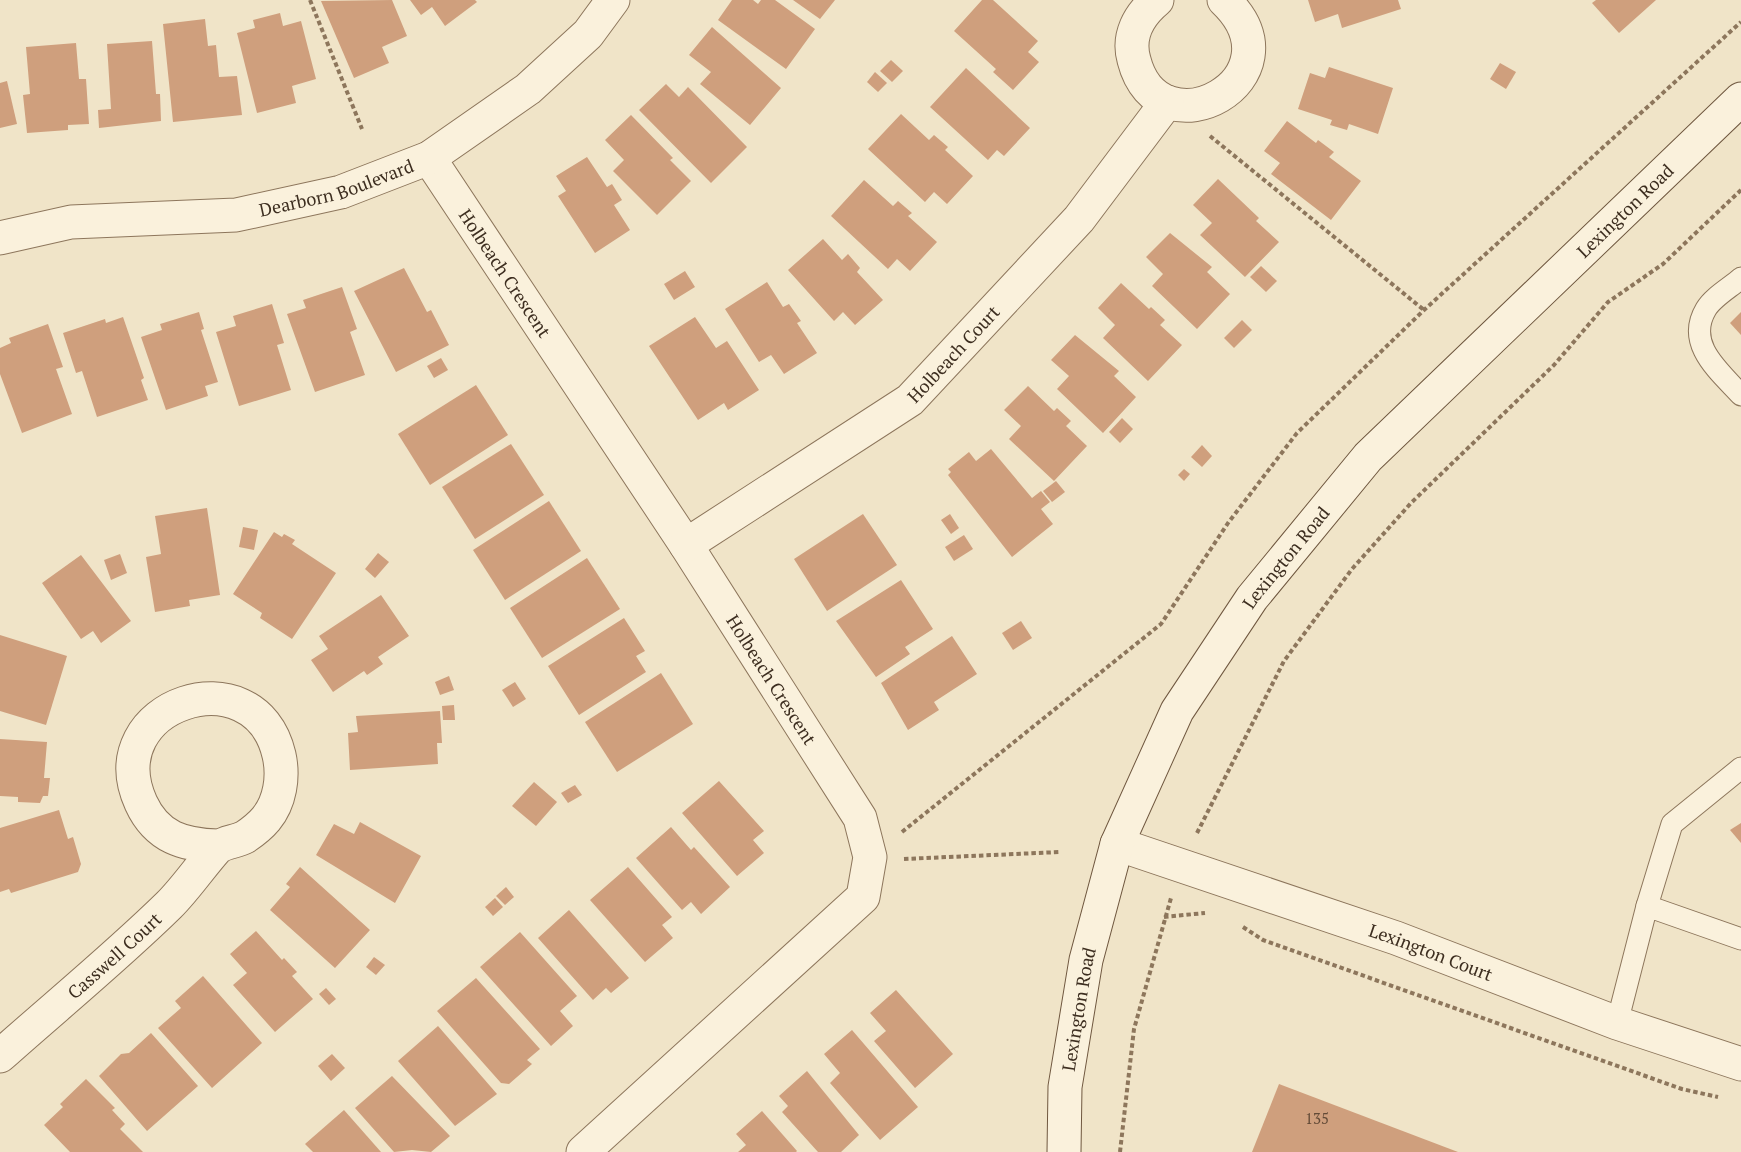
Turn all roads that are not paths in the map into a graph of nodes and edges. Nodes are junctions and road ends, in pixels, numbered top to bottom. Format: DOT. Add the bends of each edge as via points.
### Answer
graph roads {
  1 [pos="613,0"];
  2 [pos="1157,0"];
  3 [pos="1224,0"];
  4 [pos="1741,99"];
  5 [pos="1167,102"];
  6 [pos="429,158"];
  7 [pos="0,238"];
  8 [pos="1741,278"];
  9 [pos="1741,395"];
  10 [pos="686,545"];
  11 [pos="1741,768"];
  12 [pos="1117,844"];
  13 [pos="219,846"];
  14 [pos="1647,906"];
  15 [pos="1741,939"];
  16 [pos="1617,1023"];
  17 [pos="0,1056"];
  18 [pos="1741,1064"];
  19 [pos="583,1152"];
  20 [pos="1064,1152"];
  1 -- 6 [label="street, Dearborn Boulevard" via="588,34 528,89"];
  2 -- 5 [label="street" via="1144,11 1134,30 1131,51 1137,72 1149,90"];
  3 -- 5 [label="street" via="1238,13 1247,33 1248,54 1242,75 1228,92 1210,103 1188,106"];
  4 -- 12 [label="street, Lexington Road" via="1368,457 1252,598 1177,711"];
  5 -- 10 [label="street, Holbeach Court" via="1079,219 910,400"];
  6 -- 7 [label="street, Dearborn Boulevard" via="340,192 236,215 71,222"];
  6 -- 10 [label="street, Holbeach Crescent"];
  8 -- 9 [label="lane" via="1706,308 1698,331 1702,352"];
  10 -- 19 [label="street, Holbeach Crescent" via="884,858 863,897"];
  11 -- 14 [label="lane" via="1672,824"];
  12 -- 16 [label="street, Lexington Court" via="1396,938"];
  12 -- 20 [label="street, Lexington Road" via="1086,960 1065,1088"];
  13 -- 13 [label="street, Casswell Court" via="244,838 266,819 279,796 282,768 276,742 260,719 238,704 210,697 183,701 159,715 142,736 133,762 135,790 146,814 165,834 191,845"];
  13 -- 17 [label="street, Casswell Court" via="170,904"];
  14 -- 15 [label="lane"];
  14 -- 16 [label="lane"];
  16 -- 18 [label="street, Lexington Court"];
}
